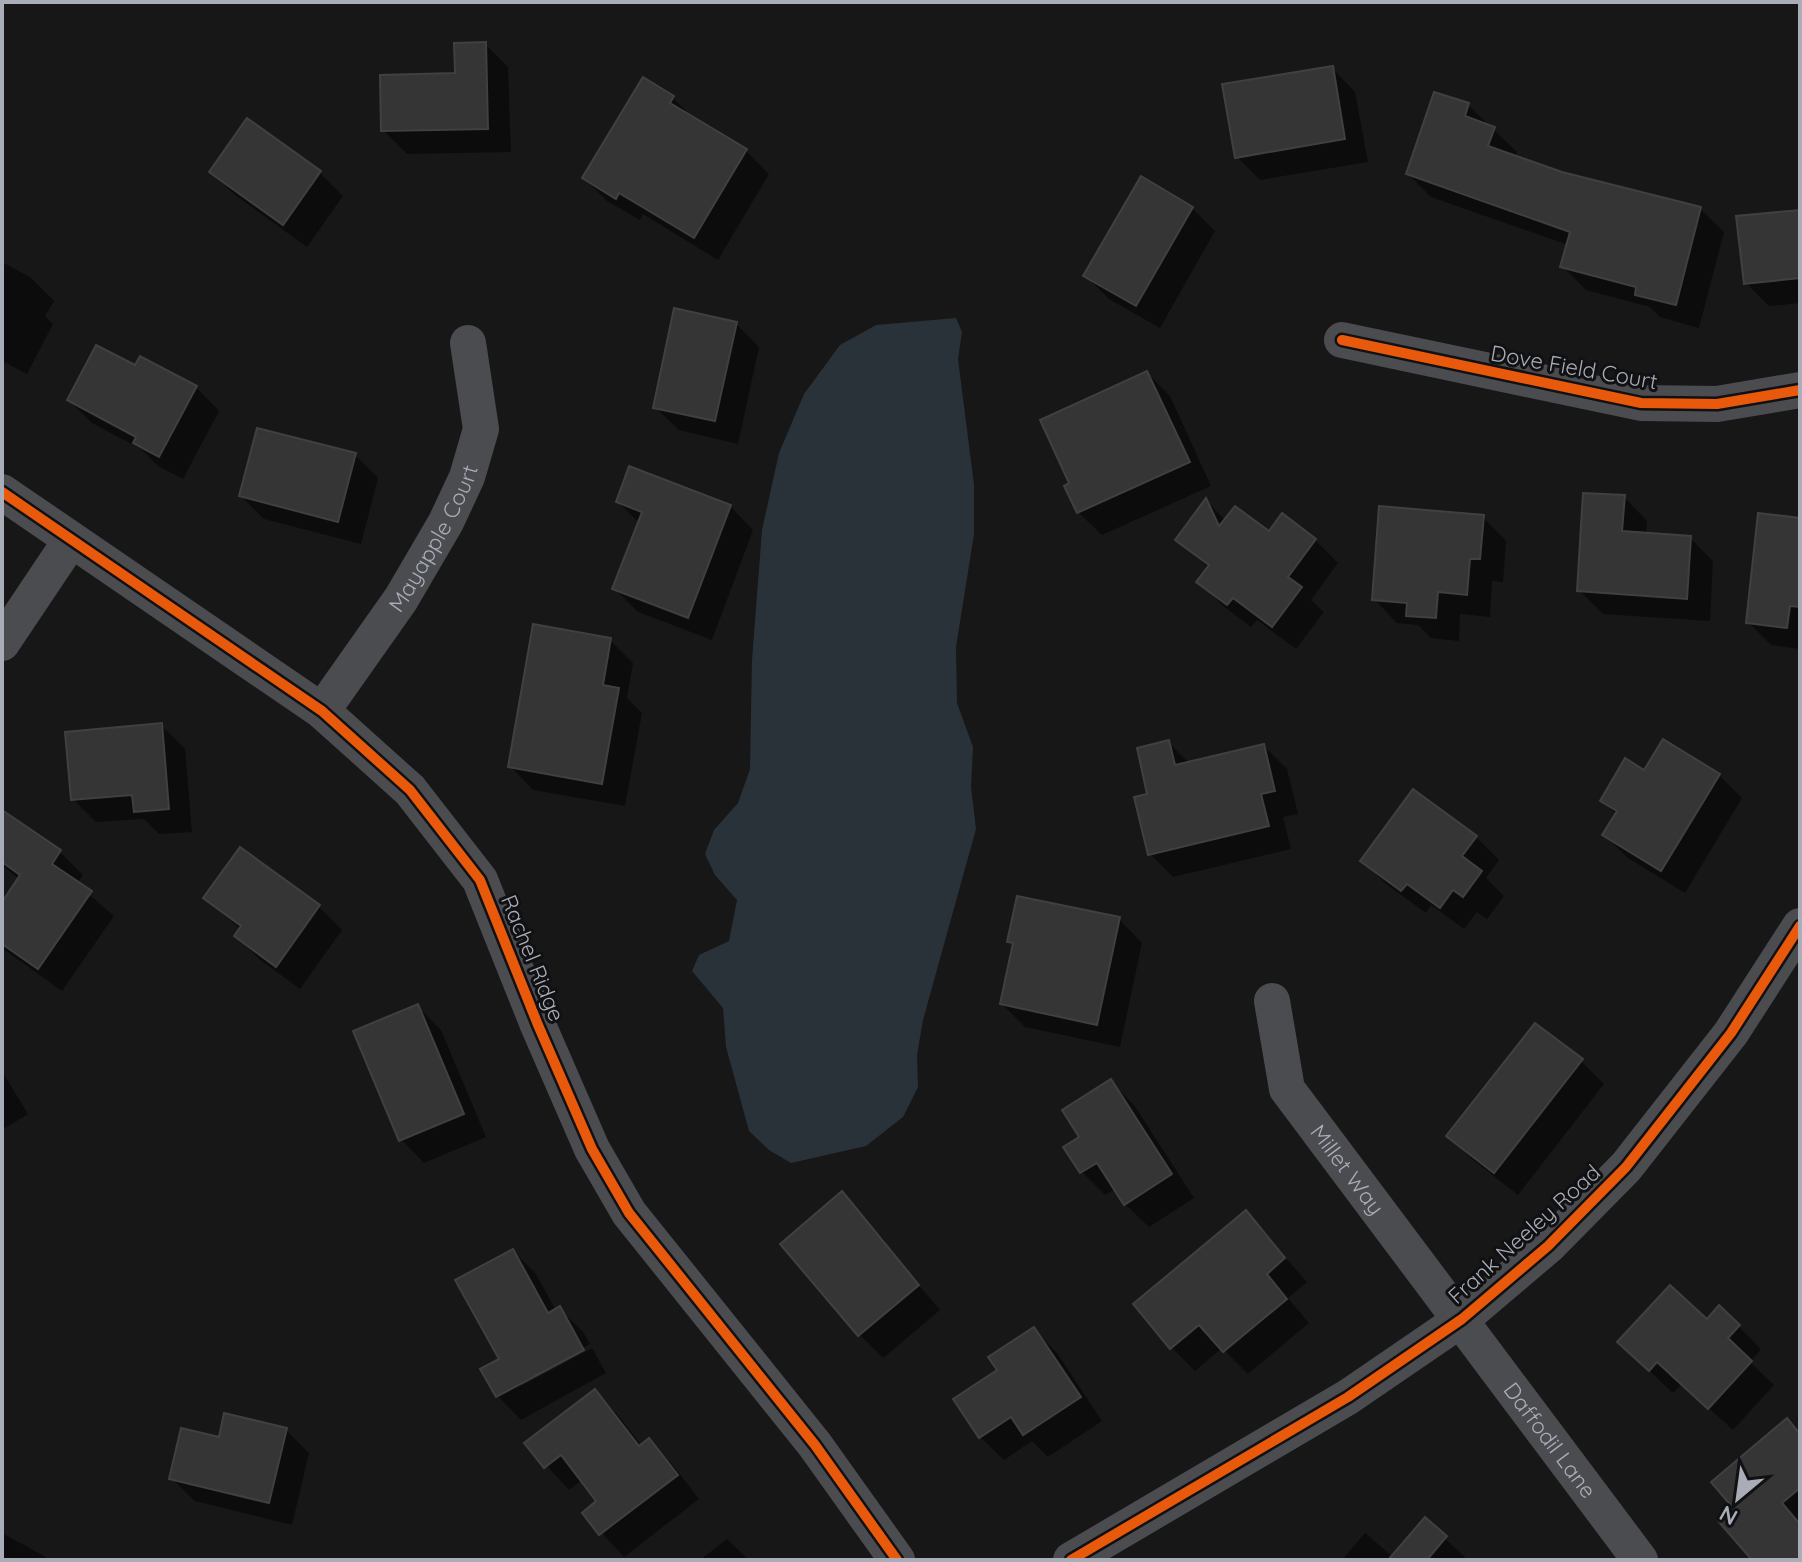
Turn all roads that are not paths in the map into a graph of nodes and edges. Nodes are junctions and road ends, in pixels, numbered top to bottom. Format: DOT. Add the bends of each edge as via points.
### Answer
graph roads {
  1 [pos="1342,340"];
  2 [pos="468,343"];
  3 [pos="1800,390"];
  4 [pos="2,492"];
  5 [pos="71,540"];
  6 [pos="2,643"];
  7 [pos="322,711"];
  8 [pos="1800,926"];
  9 [pos="1272,1001"];
  10 [pos="1462,1319"];
  11 [pos="897,1560"];
  12 [pos="1071,1560"];
  13 [pos="1640,1560"];
  1 -- 3 [label="street, Dove Field Court" via="1641,403 1717,404"];
  2 -- 7 [label="street, Mayapple Court" via="481,429 467,477 401,599"];
  4 -- 5 [label="street, Rachel Ridge"];
  5 -- 6 [label="street"];
  5 -- 7 [label="street, Rachel Ridge"];
  7 -- 11 [label="street, Rachel Ridge" via="410,790 480,880 592,1149 629,1213 815,1445"];
  8 -- 10 [label="street, Frank Neeley Road" via="1731,1033 1626,1167 1548,1246"];
  9 -- 10 [label="street, Millet Way" via="1287,1089"];
  10 -- 12 [label="street, Frank Neeley Road" via="1348,1397"];
  10 -- 13 [label="street, Daffodil Lane"];
}
